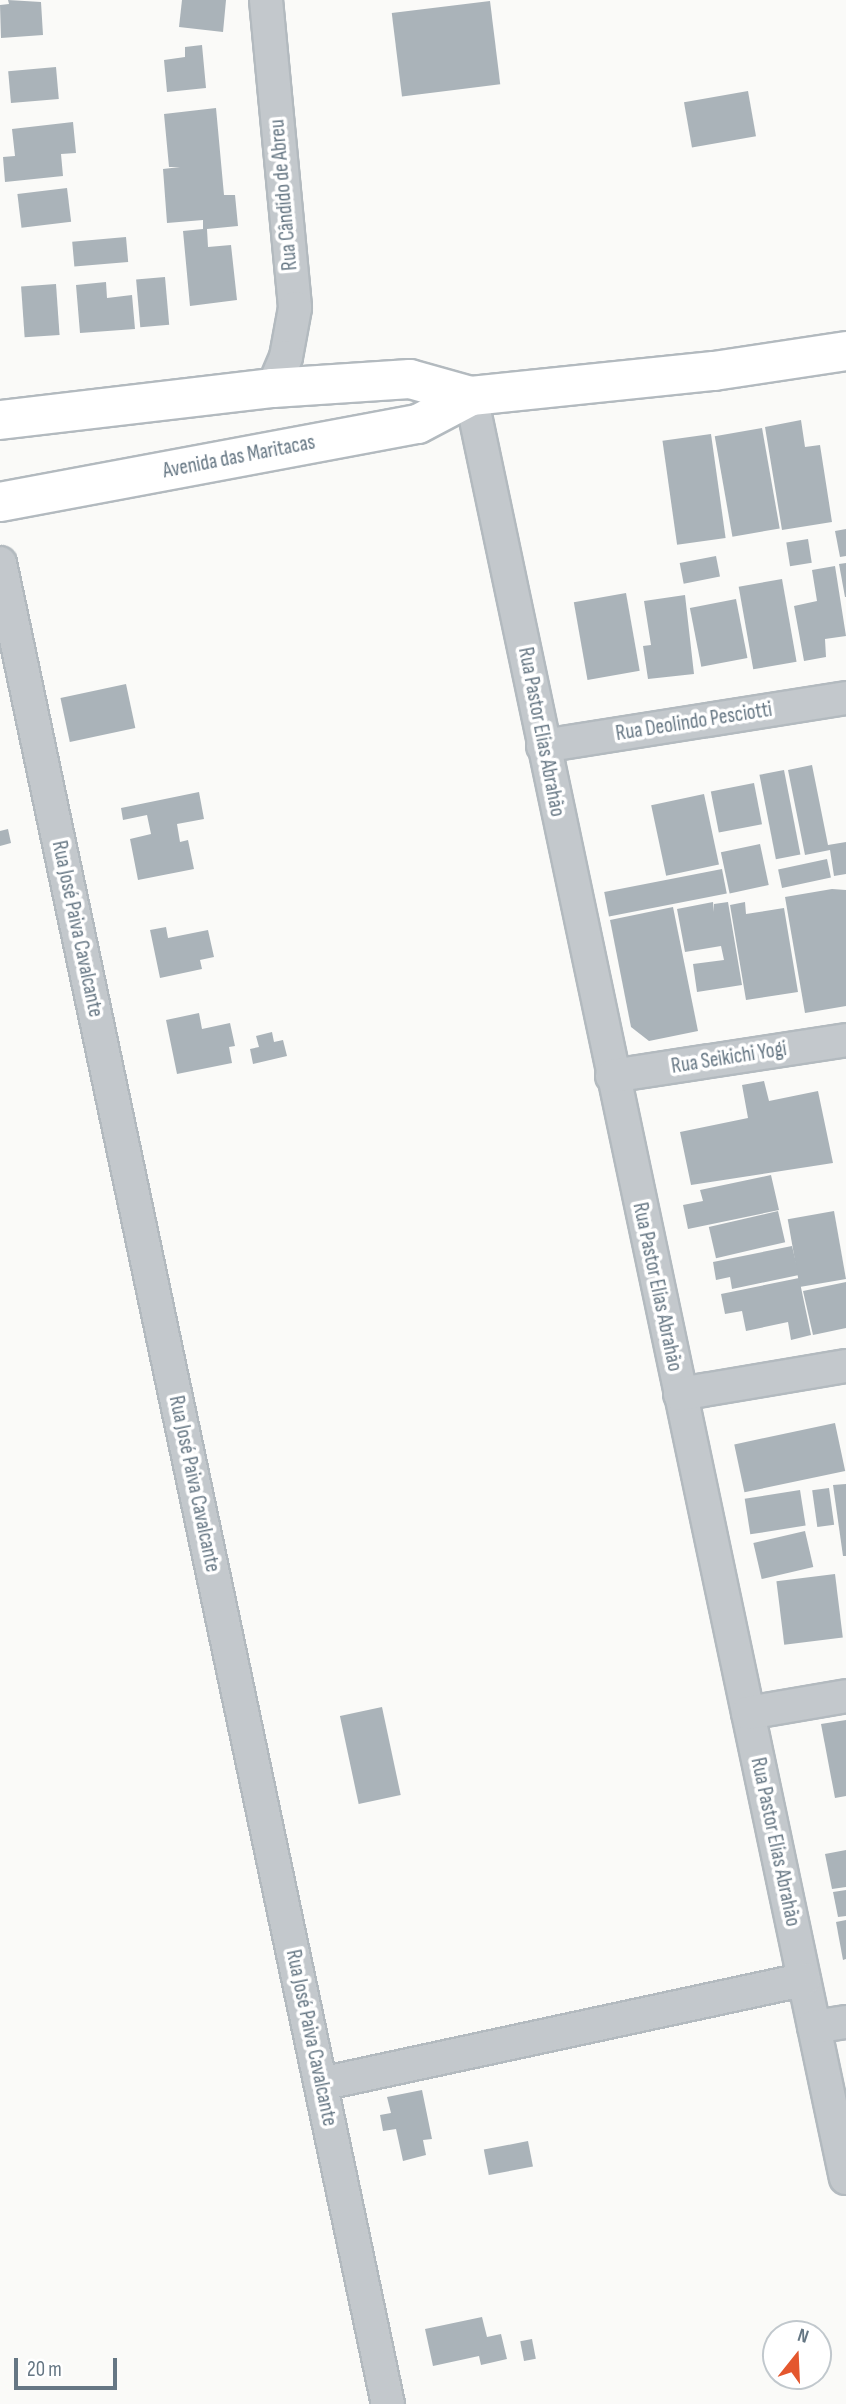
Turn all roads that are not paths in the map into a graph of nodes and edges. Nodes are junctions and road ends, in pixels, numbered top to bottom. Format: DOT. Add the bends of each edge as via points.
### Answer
graph roads {
  1 [pos="266,0"];
  2 [pos="846,351"];
  3 [pos="273,388"];
  4 [pos="471,396"];
  5 [pos="0,420"];
  6 [pos="0,502"];
  7 [pos="0,563"];
  8 [pos="846,698"];
  9 [pos="543,746"];
  10 [pos="846,1040"];
  11 [pos="612,1076"];
  12 [pos="846,1366"];
  13 [pos="680,1394"];
  14 [pos="846,1696"];
  15 [pos="748,1713"];
  16 [pos="804,1980"];
  17 [pos="846,2022"];
  18 [pos="814,2027"];
  19 [pos="321,2084"];
  20 [pos="846,2178"];
  21 [pos="388,2404"];
  1 -- 3 [label="street, Rua Cândido de Abreu" via="295,308 286,357"];
  2 -- 4 [label="street, Avenida das Maritacas" via="714,371"];
  3 -- 4 [label="street, Avenida das Maritacas" via="411,379"];
  3 -- 5 [label="street, Avenida das Maritacas"];
  4 -- 6 [label="street, Avenida das Maritacas" via="418,424"];
  4 -- 9 [label="street, Rua Pastor Elias Abrahão"];
  7 -- 19 [label="street, Rua José Paiva Cavalcante"];
  8 -- 9 [label="street, Rua Deolindo Pesciotti"];
  9 -- 11 [label="street, Rua Pastor Elias Abrahão"];
  10 -- 11 [label="street, Rua Seikichi Yogi"];
  11 -- 13 [label="street, Rua Pastor Elias Abrahão"];
  12 -- 13 [label="street"];
  13 -- 15 [label="street, Rua Pastor Elias Abrahão"];
  14 -- 15 [label="street"];
  15 -- 16 [label="street, Rua Pastor Elias Abrahão"];
  16 -- 18 [label="street, Rua Pastor Elias Abrahão"];
  16 -- 19 [label="street"];
  17 -- 18 [label="street"];
  18 -- 20 [label="street, Rua Pastor Elias Abrahão"];
  19 -- 21 [label="street, Rua José Paiva Cavalcante"];
}
